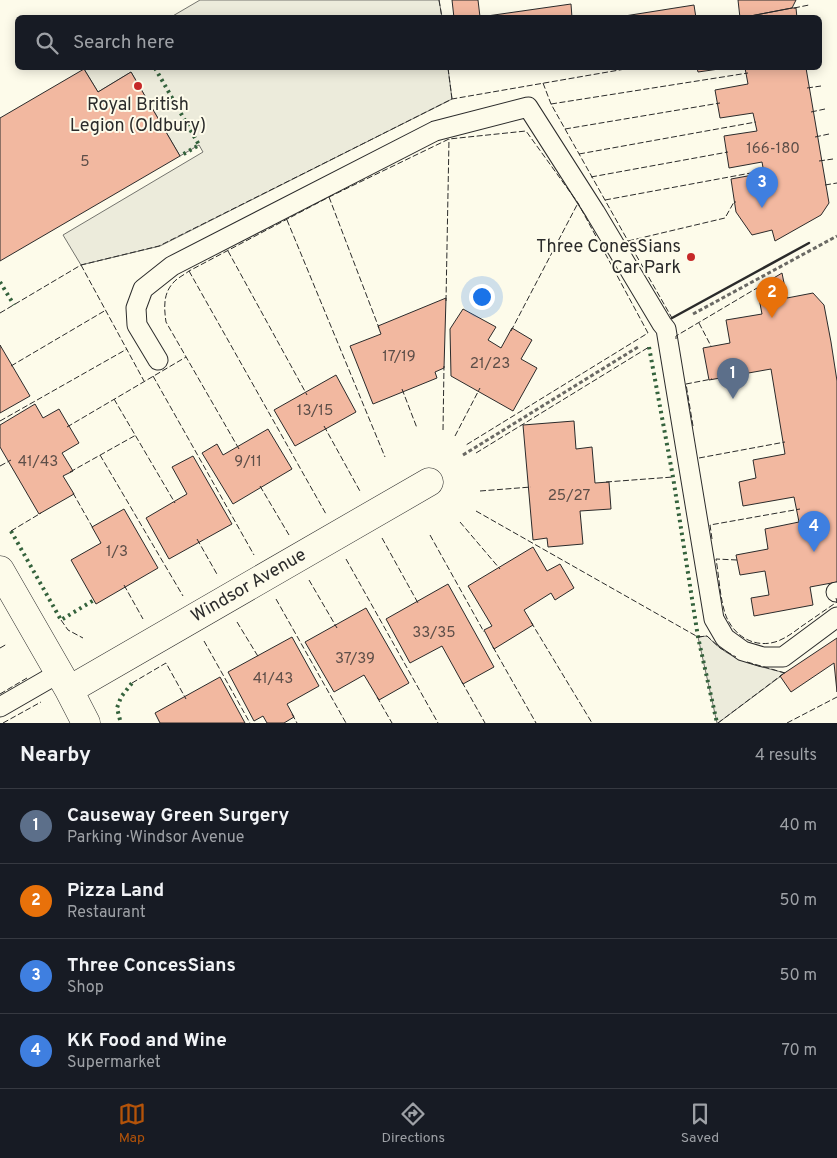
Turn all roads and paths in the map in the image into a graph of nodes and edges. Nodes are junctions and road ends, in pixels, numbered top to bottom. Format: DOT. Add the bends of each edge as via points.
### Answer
graph roads {
  1 [pos="158,360"];
  2 [pos="429,482"];
  3 [pos="0,570"];
  4 [pos="837,617"];
  5 [pos="64,682"];
  6 [pos="0,707"];
  7 [pos="86,723"];
  1 -- 4 [label="lane" via="137,325 136,308 143,289 172,266 435,131 528,107 666,329 714,619 725,638 743,651 764,657 783,657"];
  2 -- 5 [label="street, Windsor Avenue"];
  3 -- 5 [label="street"];
  5 -- 6 [label="lane"];
  5 -- 7 [label="street"];
}
